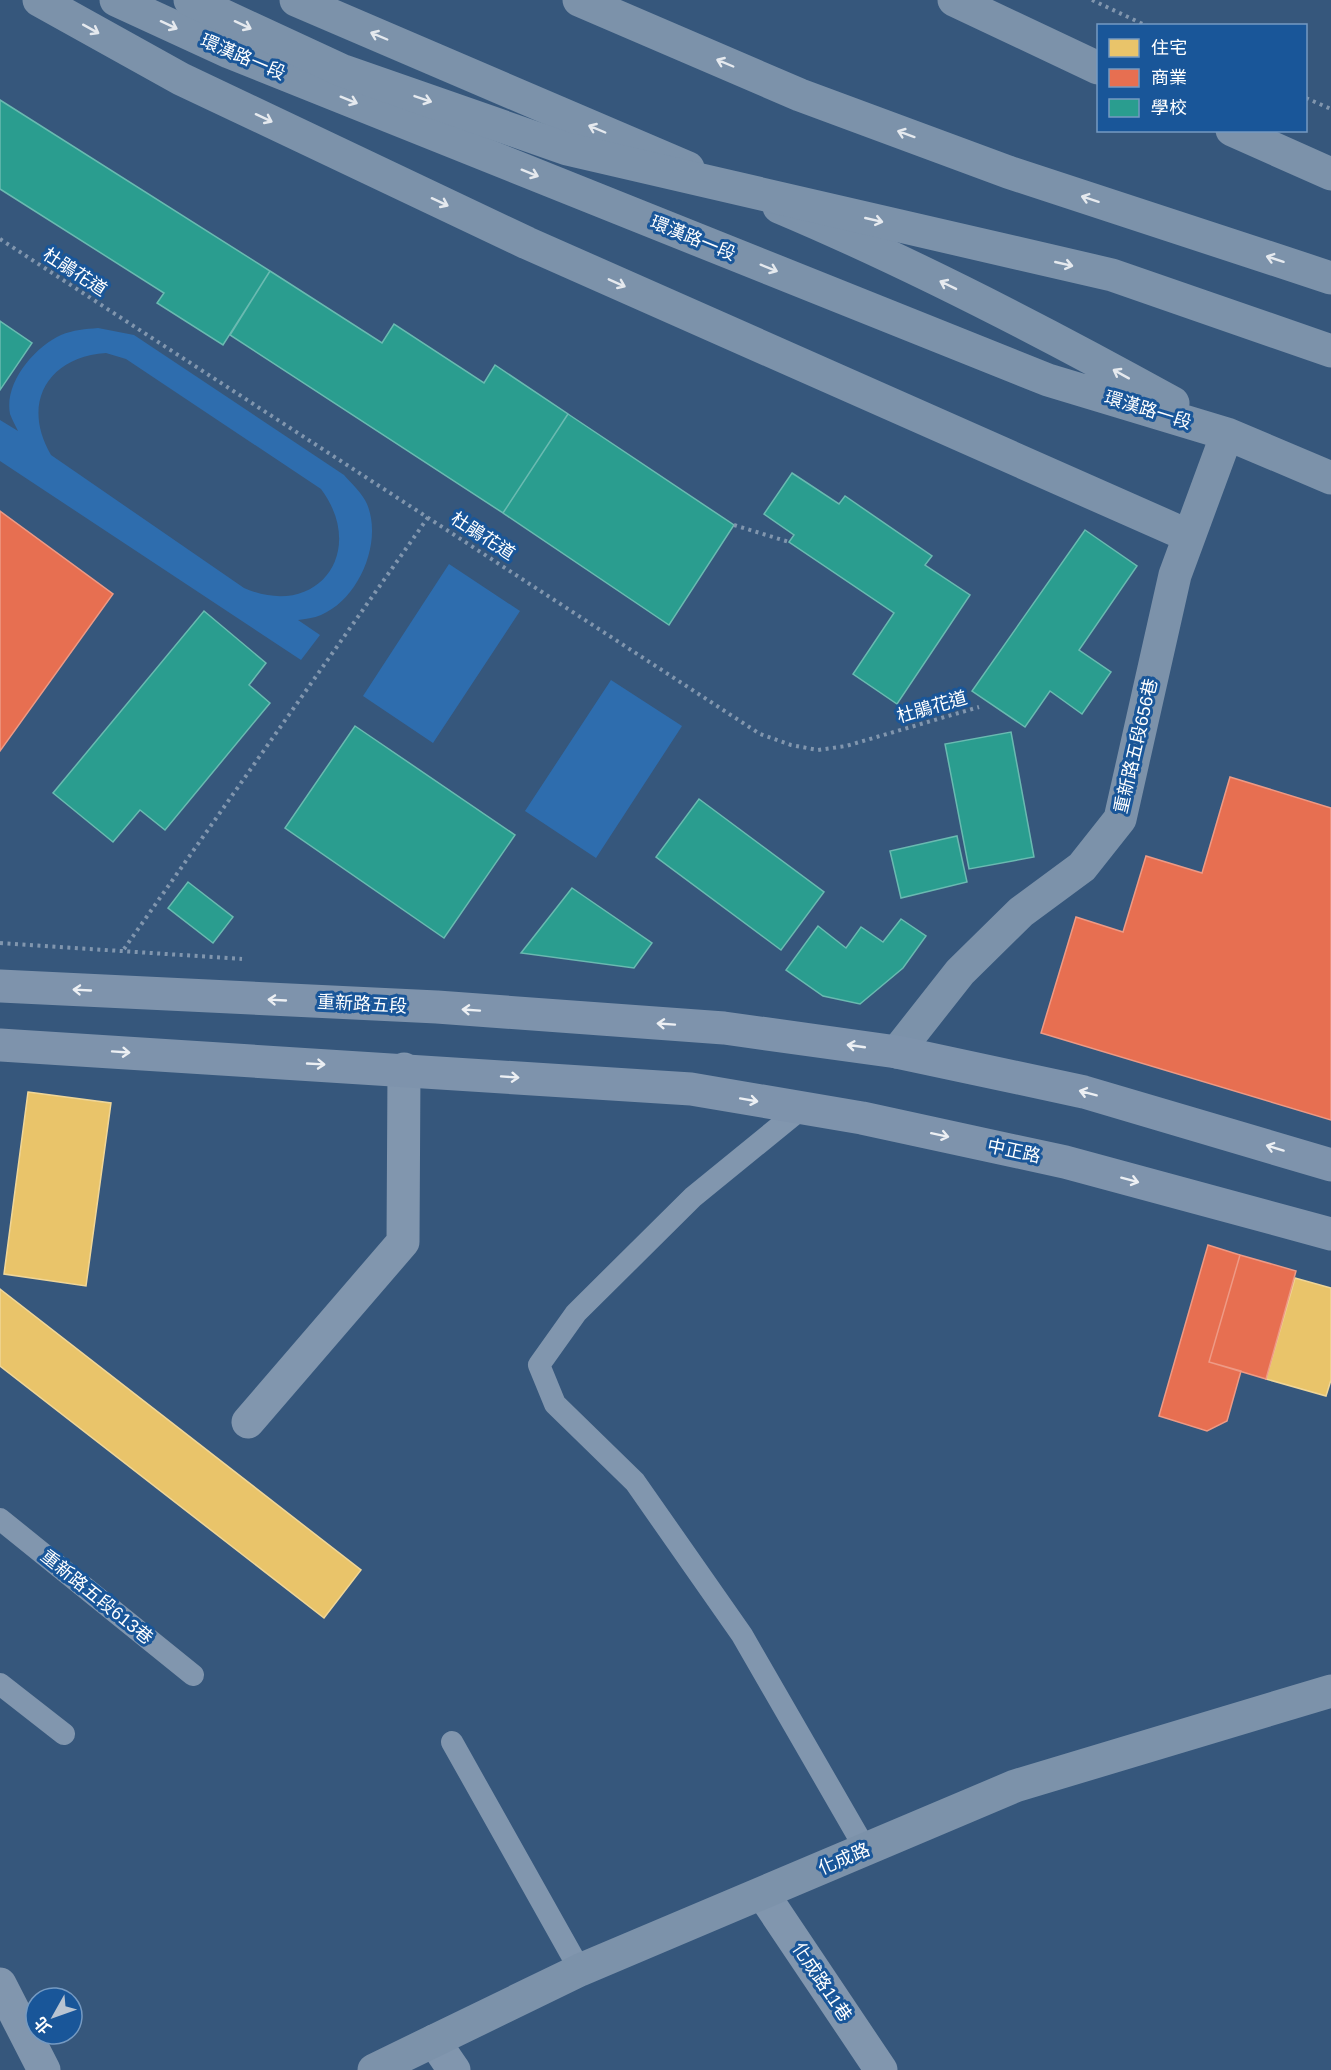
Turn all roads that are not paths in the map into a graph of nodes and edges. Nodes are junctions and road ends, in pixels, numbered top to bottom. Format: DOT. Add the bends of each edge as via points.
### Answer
graph roads {
  1 [pos="39,0"];
  2 [pos="116,0"];
  3 [pos="190,0"];
  4 [pos="296,0"];
  5 [pos="579,0"];
  6 [pos="954,0"];
  7 [pos="1097,68"];
  8 [pos="1236,132"];
  9 [pos="1331,174"];
  10 [pos="1331,278"];
  11 [pos="1331,351"];
  12 [pos="1227,434"];
  13 [pos="1331,477"];
  14 [pos="1189,536"];
  15 [pos="0,986"];
  16 [pos="0,1045"];
  17 [pos="897,1052"];
  18 [pos="404,1069"];
  19 [pos="801,1109"];
  20 [pos="1331,1165"];
  21 [pos="1331,1234"];
  22 [pos="248,1422"];
  23 [pos="0,1519"];
  24 [pos="193,1675"];
  25 [pos="0,1684"];
  26 [pos="1331,1690"];
  27 [pos="64,1734"];
  28 [pos="452,1742"];
  29 [pos="866,1850"];
  30 [pos="763,1894"];
  31 [pos="580,1970"];
  32 [pos="0,1984"];
  33 [pos="434,2041"];
  34 [pos="44,2070"];
  35 [pos="374,2070"];
  36 [pos="454,2070"];
  37 [pos="881,2070"];
  1 -- 14 [label="street, one-way" via="182,79 527,243"];
  2 -- 12 [label="street, 環漢路一段, one-way" via="229,52 1048,380"];
  3 -- 11 [label="street, one-way, bridge" via="341,70 567,149 1112,274"];
  12 -- 4 [label="street, 環漢路一段, one-way" via="1070,346 858,240"];
  10 -- 5 [label="street, one-way" via="1008,172 811,99"];
  6 -- 7 [label="street"];
  8 -- 9 [label="street"];
  12 -- 13 [label="street"];
  12 -- 14 [label="street, 重新路五段656巷"];
  14 -- 17 [label="street, 重新路五段656巷" via="1175,575 1120,819 1082,867 1021,912 960,972"];
  17 -- 15 [label="main road, 重新路五段, one-way" via="724,1028 437,1007"];
  16 -- 18 [label="main road, one-way"];
  20 -- 17 [label="main road, one-way" via="1084,1092"];
  18 -- 19 [label="main road, 中正路, one-way" via="691,1089"];
  18 -- 22 [label="street" via="403,1242"];
  19 -- 21 [label="main road, 中正路, one-way" via="1065,1162"];
  19 -- 29 [label="lane" via="693,1197 576,1313 539,1365 555,1404 634,1482 742,1635"];
  23 -- 24 [label="lane, 重新路五段613巷"];
  25 -- 27 [label="lane"];
  26 -- 29 [label="street, 化成路" via="1015,1786"];
  28 -- 31 [label="lane"];
  29 -- 30 [label="street, 化成路"];
  30 -- 31 [label="street, 化成路"];
  30 -- 37 [label="street, 化成路11巷"];
  31 -- 33 [label="street, 化成路"];
  32 -- 34 [label="street"];
  33 -- 35 [label="street, 化成路"];
  33 -- 36 [label="street"];
}
